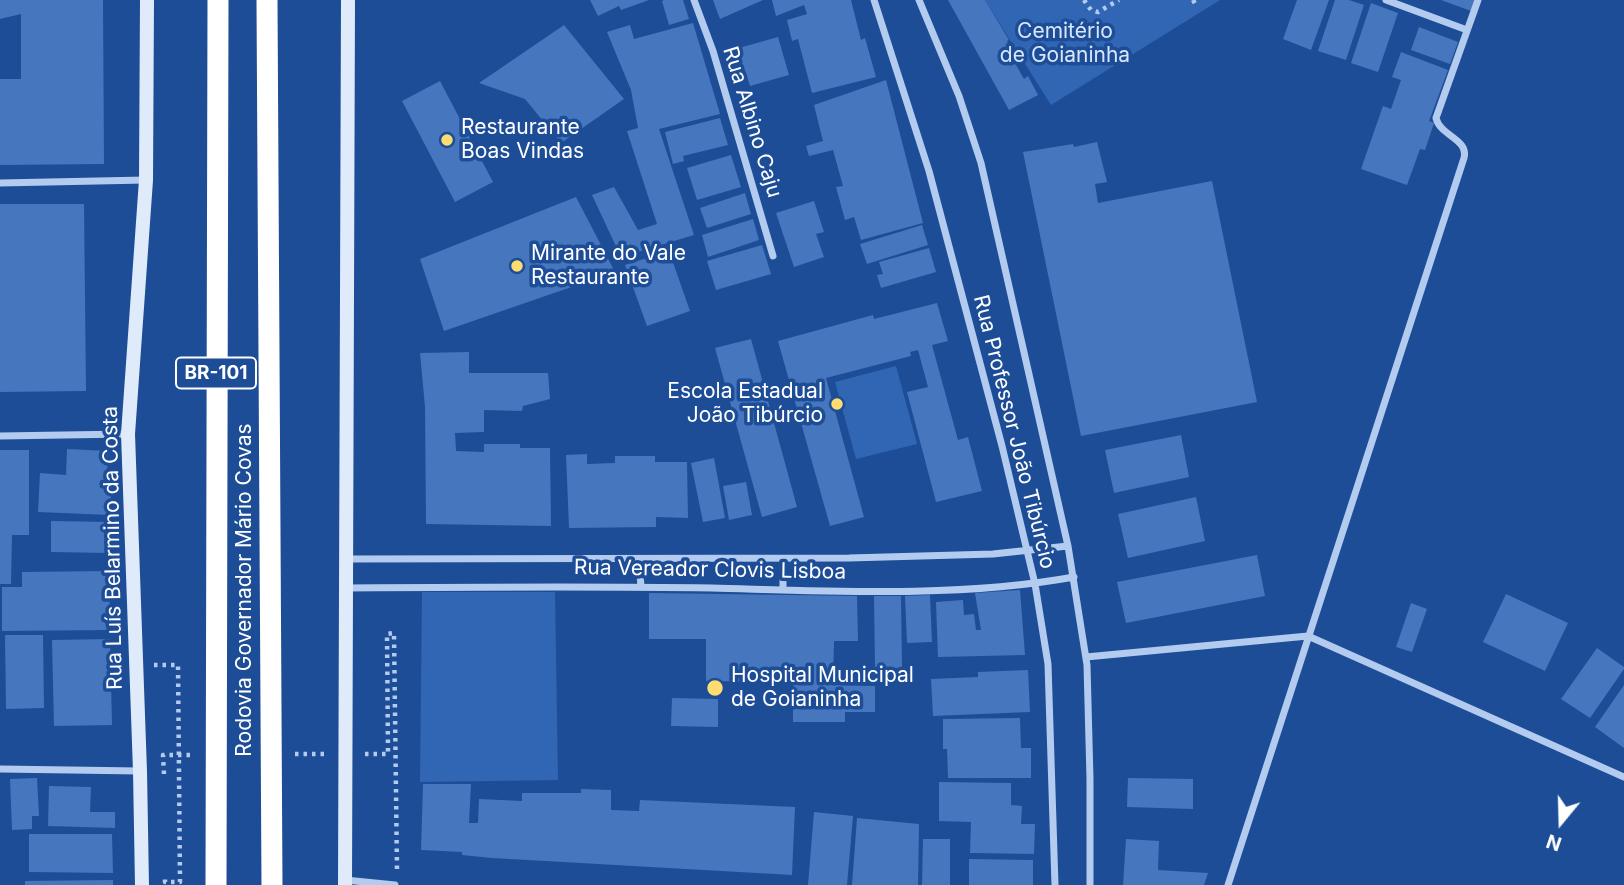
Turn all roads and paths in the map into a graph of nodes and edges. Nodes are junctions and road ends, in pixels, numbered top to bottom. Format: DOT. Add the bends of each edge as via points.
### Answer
graph roads {
  1 [pos="147,0"];
  2 [pos="218,0"];
  3 [pos="267,0"];
  4 [pos="348,0"];
  5 [pos="694,0"];
  6 [pos="874,0"];
  7 [pos="919,0"];
  8 [pos="1084,0"];
  9 [pos="1119,0"];
  10 [pos="1193,0"];
  11 [pos="1386,0"];
  12 [pos="1478,0"];
  13 [pos="1197,7"];
  14 [pos="1467,30"];
  15 [pos="146,180"];
  16 [pos="0,183"];
  17 [pos="773,256"];
  18 [pos="128,434"];
  19 [pos="0,436"];
  20 [pos="1068,546"];
  21 [pos="1027,551"];
  22 [pos="345,559"];
  23 [pos="639,559"];
  24 [pos="783,559"];
  25 [pos="1074,577"];
  26 [pos="1035,584"];
  27 [pos="640,587"];
  28 [pos="345,588"];
  29 [pos="783,590"];
  30 [pos="1308,636"];
  31 [pos="1086,657"];
  32 [pos="178,665"];
  33 [pos="388,754"];
  34 [pos="163,755"];
  35 [pos="0,769"];
  36 [pos="140,771"];
  37 [pos="1624,777"];
  38 [pos="164,781"];
  39 [pos="164,869"];
  40 [pos="397,872"];
  41 [pos="345,882"];
  42 [pos="142,885"];
  43 [pos="216,885"];
  44 [pos="271,885"];
  45 [pos="395,885"];
  46 [pos="1055,885"];
  47 [pos="1090,885"];
  48 [pos="1228,885"];
  1 -- 15 [label="main road, Rua Luís Belarmino da Costa"];
  2 -- 43 [label="highway, Rodovia Governador Mário Covas / BR-101"];
  3 -- 44 [label="highway, Rodovia Governador Mário Covas / BR-101"];
  4 -- 22 [label="main road"];
  5 -- 17 [label="street, Rua Albino Caju"];
  6 -- 21 [label="street, Rua Professor João Tibúrcio" via="929,171"];
  7 -- 20 [label="street, Rua Professor João Tibúrcio" via="981,163"];
  8 -- 9 [label="path" via="1098,12"];
  10 -- 13 [label="path"];
  11 -- 14 [label="street"];
  12 -- 14 [label="street"];
  14 -- 30 [label="street" via="1436,118 1440,129 1462,144 1466,153"];
  15 -- 16 [label="street"];
  15 -- 18 [label="main road, Rua Luís Belarmino da Costa"];
  18 -- 19 [label="street"];
  18 -- 36 [label="main road, Rua Luís Belarmino da Costa"];
  20 -- 21 [label="street, Rua Vereador Clovis Lisboa"];
  20 -- 25 [label="street, Rua Professor João Tibúrcio"];
  21 -- 24 [label="street, Rua Vereador Clovis Lisboa"];
  21 -- 26 [label="street, Rua Professor João Tibúrcio"];
  22 -- 23 [label="street, Rua Vereador Clovis Lisboa"];
  22 -- 28 [label="main road"];
  23 -- 24 [label="street, Rua Vereador Clovis Lisboa"];
  23 -- 27 [label="street"];
  24 -- 29 [label="street"];
  25 -- 26 [label="street, Rua Vereador Clovis Lisboa"];
  25 -- 31 [label="street, Rua Professor João Tibúrcio"];
  26 -- 29 [label="street, Rua Vereador Clovis Lisboa"];
  26 -- 46 [label="street, Rua Professor João Tibúrcio" via="1048,664"];
  27 -- 28 [label="street, Rua Vereador Clovis Lisboa"];
  27 -- 29 [label="street, Rua Vereador Clovis Lisboa"];
  28 -- 41 [label="main road"];
  30 -- 31 [label="street"];
  30 -- 37 [label="street"];
  30 -- 48 [label="street"];
  31 -- 47 [label="street, Rua Professor João Tibúrcio"];
  32 -- 39 [label="path" via="180,882 164,882"];
  33 -- 40 [label="path" via="387,634 394,633"];
  34 -- 38 [label="path"];
  35 -- 36 [label="street"];
  36 -- 42 [label="main road, Rua Luís Belarmino da Costa"];
  41 -- 45 [label="street"];
}
